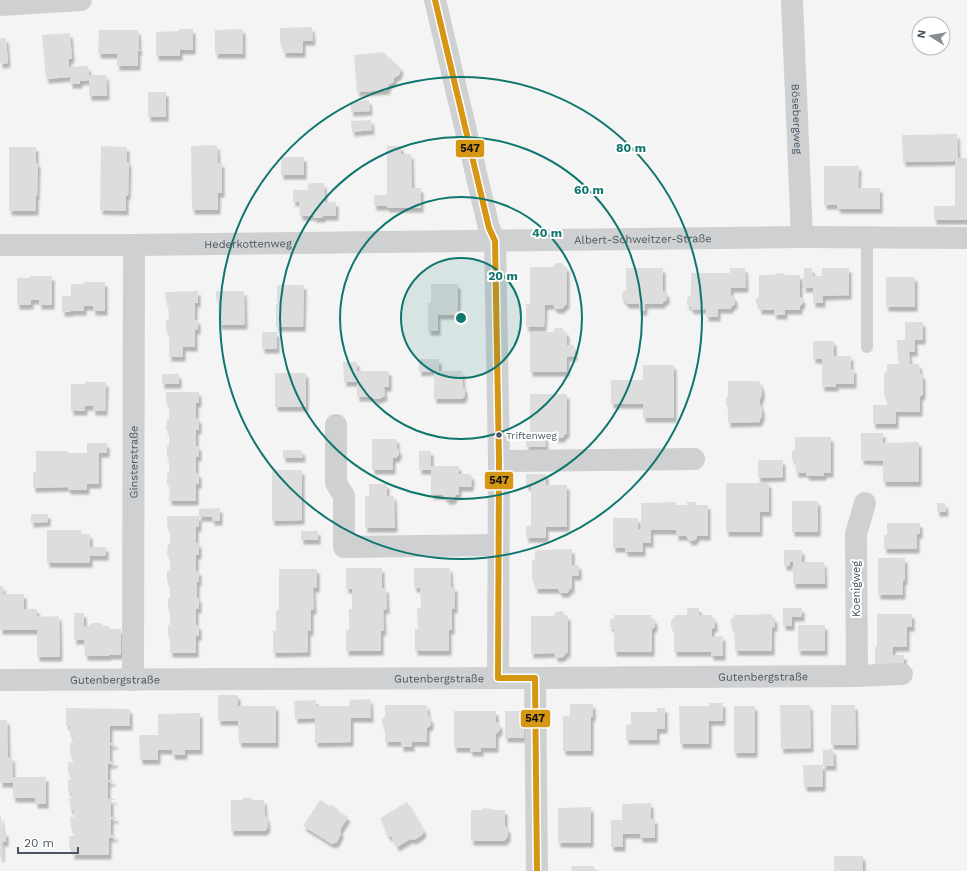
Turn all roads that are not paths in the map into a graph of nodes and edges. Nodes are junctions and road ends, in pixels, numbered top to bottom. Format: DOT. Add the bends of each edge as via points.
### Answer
graph roads {
  1 [pos="81,0"];
  2 [pos="435,0"];
  3 [pos="792,0"];
  4 [pos="0,5"];
  5 [pos="802,237"];
  6 [pos="867,237"];
  7 [pos="967,238"];
  8 [pos="495,241"];
  9 [pos="0,245"];
  10 [pos="134,245"];
  11 [pos="867,347"];
  12 [pos="336,425"];
  13 [pos="694,459"];
  14 [pos="498,461"];
  15 [pos="865,503"];
  16 [pos="498,545"];
  17 [pos="902,674"];
  18 [pos="857,676"];
  19 [pos="498,678"];
  20 [pos="535,678"];
  21 [pos="0,680"];
  22 [pos="133,680"];
  23 [pos="537,871"];
  1 -- 4 [label="street"];
  2 -- 8 [label="street" via="489,228"];
  3 -- 5 [label="street, Bösebergweg"];
  5 -- 6 [label="street, Albert-Schweitzer-Straße"];
  5 -- 8 [label="street, Albert-Schweitzer-Straße"];
  6 -- 7 [label="street, Albert-Schweitzer-Straße"];
  6 -- 11 [label="lane"];
  8 -- 10 [label="street, Hederkottenweg"];
  8 -- 14 [label="street"];
  9 -- 10 [label="street, Hederkottenweg"];
  10 -- 22 [label="street, Ginsterstraße"];
  12 -- 16 [label="street" via="336,483 344,496 344,547"];
  13 -- 14 [label="street"];
  14 -- 16 [label="street"];
  15 -- 18 [label="street, Koenigweg" via="856,534"];
  16 -- 19 [label="street"];
  17 -- 18 [label="street, Gutenbergstraße"];
  18 -- 20 [label="street, Gutenbergstraße"];
  19 -- 20 [label="street, Gutenbergstraße"];
  19 -- 22 [label="street, Gutenbergstraße"];
  20 -- 23 [label="street"];
  21 -- 22 [label="street, Gutenbergstraße"];
}
